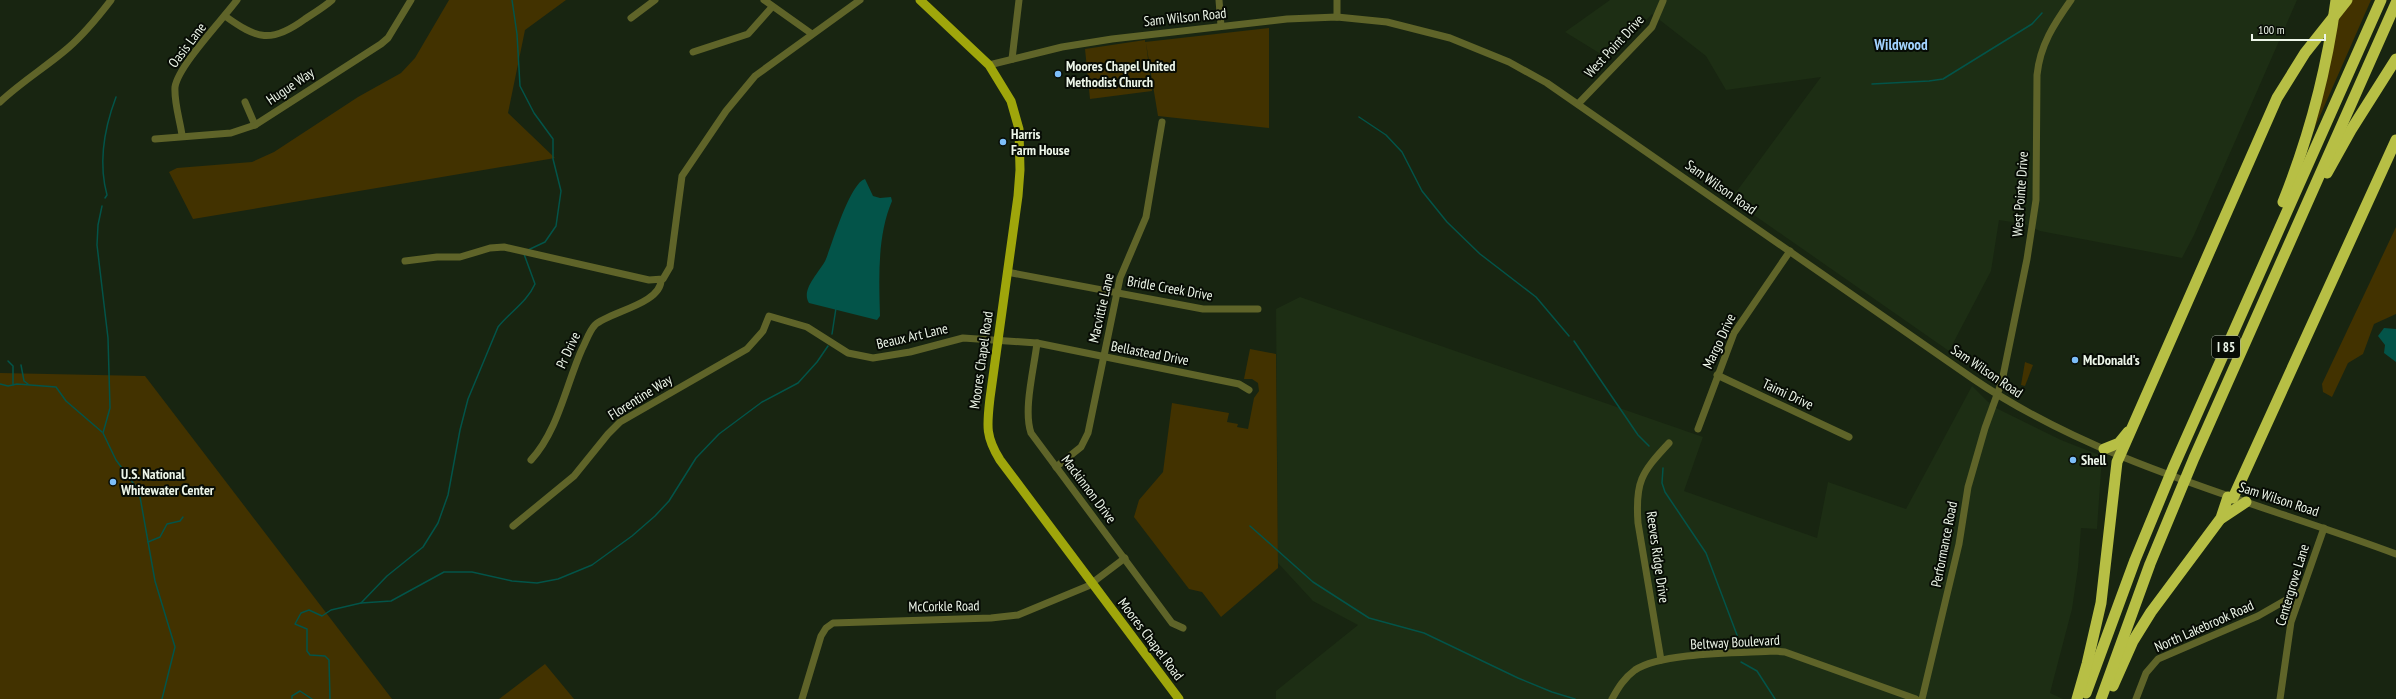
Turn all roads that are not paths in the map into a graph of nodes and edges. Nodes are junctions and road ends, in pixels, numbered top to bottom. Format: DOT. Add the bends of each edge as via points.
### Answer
graph roads {
  1 [pos="111,0"];
  2 [pos="237,0"];
  3 [pos="332,0"];
  4 [pos="411,0"];
  5 [pos="655,0"];
  6 [pos="764,0"];
  7 [pos="860,0"];
  8 [pos="920,0"];
  9 [pos="1019,0"];
  10 [pos="1219,0"];
  11 [pos="1337,0"];
  12 [pos="2071,0"];
  13 [pos="2336,0"];
  14 [pos="2348,0"];
  15 [pos="2381,0"];
  16 [pos="1663,1"];
  17 [pos="2396,3"];
  18 [pos="772,7"];
  19 [pos="225,16"];
  20 [pos="1336,17"];
  21 [pos="631,18"];
  22 [pos="1222,26"];
  23 [pos="812,34"];
  24 [pos="693,52"];
  25 [pos="1012,59"];
  26 [pos="2396,59"];
  27 [pos="989,65"];
  28 [pos="0,102"];
  29 [pos="245,102"];
  30 [pos="1578,104"];
  31 [pos="1162,122"];
  32 [pos="255,126"];
  33 [pos="182,136"];
  34 [pos="155,139"];
  35 [pos="2396,140"];
  36 [pos="2303,215"];
  37 [pos="1790,251"];
  38 [pos="405,261"];
  39 [pos="1007,272"];
  40 [pos="661,280"];
  41 [pos="1117,292"];
  42 [pos="1258,308"];
  43 [pos="769,316"];
  44 [pos="998,340"];
  45 [pos="2229,340"];
  46 [pos="1038,343"];
  47 [pos="1103,357"];
  48 [pos="1717,375"];
  49 [pos="1249,390"];
  50 [pos="1998,395"];
  51 [pos="2134,422"];
  52 [pos="1698,429"];
  53 [pos="1849,437"];
  54 [pos="1669,443"];
  55 [pos="2104,449"];
  56 [pos="2120,457"];
  57 [pos="532,460"];
  58 [pos="1056,467"];
  59 [pos="2231,497"];
  60 [pos="2246,502"];
  61 [pos="2221,518"];
  62 [pos="513,526"];
  63 [pos="2324,528"];
  64 [pos="2396,554"];
  65 [pos="1125,558"];
  66 [pos="1092,584"];
  67 [pos="2300,592"];
  68 [pos="1183,628"];
  69 [pos="1661,660"];
  70 [pos="802,699"];
  71 [pos="1179,699"];
  72 [pos="1612,699"];
  73 [pos="1916,699"];
  74 [pos="1922,699"];
  75 [pos="2077,699"];
  76 [pos="2084,699"];
  77 [pos="2101,699"];
  78 [pos="2107,699"];
  79 [pos="2136,699"];
  80 [pos="2280,699"];
  1 -- 28 [label="street" via="68,48"];
  2 -- 19 [label="street, Oasis Lane"];
  3 -- 19 [label="street" via="290,30 272,36 250,32"];
  4 -- 32 [label="street, Hugue Way" via="388,38 381,44"];
  5 -- 21 [label="street"];
  6 -- 18 [label="street"];
  7 -- 23 [label="street, Pr Drive"];
  8 -- 27 [label="main road, Moores Chapel Road"];
  9 -- 25 [label="street"];
  10 -- 22 [label="street"];
  11 -- 20 [label="street"];
  12 -- 50 [label="street, West Pointe Drive" via="2048,33 2038,65 2033,225"];
  13 -- 45 [label="highway" via="2329,45 2314,109 2297,163"];
  14 -- 51 [label="highway" via="2305,53 2277,98"];
  15 -- 45 [label="highway, I 85"];
  16 -- 30 [label="street, West Point Drive" via="1652,27"];
  17 -- 36 [label="highway, I 85"];
  18 -- 23 [label="street"];
  18 -- 24 [label="street" via="748,34"];
  19 -- 33 [label="street, Oasis Lane" via="177,80 175,96"];
  20 -- 22 [label="street, Sam Wilson Road"];
  20 -- 30 [label="street, Sam Wilson Road" via="1402,25 1478,48 1530,73"];
  22 -- 25 [label="street, Sam Wilson Road" via="1083,43"];
  23 -- 40 [label="street, Pr Drive" via="755,76 743,88 682,176 670,267"];
  25 -- 27 [label="street, Sam Wilson Road"];
  26 -- 36 [label="highway" via="2351,130"];
  27 -- 39 [label="main road, Moores Chapel Road" via="1011,101 1020,143 1020,170"];
  29 -- 32 [label="street"];
  30 -- 37 [label="street, Sam Wilson Road"];
  31 -- 41 [label="street, Macvittie Lane" via="1146,217 1140,237 1122,273"];
  32 -- 33 [label="street, Hugue Way" via="231,133"];
  33 -- 34 [label="street, Hugue Way"];
  35 -- 59 [label="highway"];
  36 -- 77 [label="highway, I 85" via="2174,505"];
  37 -- 48 [label="street, Margo Drive" via="1734,333"];
  37 -- 50 [label="street, Sam Wilson Road"];
  38 -- 40 [label="street" via="438,256 460,257 490,248 504,247 650,280"];
  39 -- 41 [label="street, Bridle Creek Drive"];
  39 -- 44 [label="main road, Moores Chapel Road"];
  40 -- 57 [label="street, Pr Drive" via="657,291 646,299 595,325 571,372 553,425 544,444"];
  41 -- 42 [label="street, Bridle Creek Drive" via="1203,308"];
  41 -- 47 [label="street, Macvittie Lane"];
  43 -- 44 [label="street, Beaux Art Lane" via="807,327 848,353 873,358 910,352 950,340"];
  43 -- 62 [label="street, Florentine Way" via="763,331 747,349 620,422 574,476"];
  44 -- 46 [label="street, Bellastead Drive"];
  44 -- 66 [label="main road, Moores Chapel Road" via="987,422 990,442 1000,460"];
  45 -- 76 [label="highway, I 85" via="2135,560"];
  46 -- 47 [label="street, Bellastead Drive"];
  46 -- 58 [label="street, Mackinnon Drive" via="1029,408 1029,427"];
  47 -- 49 [label="street, Bellastead Drive" via="1239,384"];
  47 -- 58 [label="street, Macvittie Lane" via="1086,438 1076,452"];
  48 -- 52 [label="street, Margo Drive"];
  48 -- 53 [label="street, Taimi Drive"];
  50 -- 55 [label="street, Sam Wilson Road" via="2036,417"];
  50 -- 74 [label="street, Performance Road" via="1984,428 1968,487 1959,544"];
  51 -- 55 [label="highway" via="2122,440"];
  51 -- 56 [label="highway"];
  54 -- 69 [label="street, Reeves Ridge Drive" via="1647,466 1638,488 1637,505"];
  55 -- 56 [label="street, Sam Wilson Road"];
  56 -- 59 [label="street, Sam Wilson Road"];
  56 -- 75 [label="highway" via="2114,478 2101,603"];
  58 -- 65 [label="street, Mackinnon Drive"];
  59 -- 60 [label="street, Sam Wilson Road"];
  59 -- 61 [label="highway"];
  60 -- 61 [label="highway"];
  60 -- 63 [label="street, Sam Wilson Road"];
  61 -- 78 [label="highway" via="2141,628"];
  63 -- 64 [label="street, Sam Wilson Road"];
  63 -- 67 [label="street, Centergrove Lane"];
  65 -- 66 [label="street, McCorkle Road"];
  65 -- 68 [label="street, Mackinnon Drive" via="1172,623"];
  66 -- 70 [label="street, McCorkle Road" via="1031,611 1008,616 833,623 821,636"];
  66 -- 71 [label="main road, Moores Chapel Road"];
  67 -- 79 [label="street, North Lakebrook Road" via="2258,616 2158,658 2146,673"];
  67 -- 80 [label="street, Centergrove Lane" via="2291,622"];
  69 -- 72 [label="street, Beltway Boulevard" via="1650,662 1635,670 1623,680"];
  69 -- 73 [label="street, Beltway Boulevard" via="1785,652"];
}
